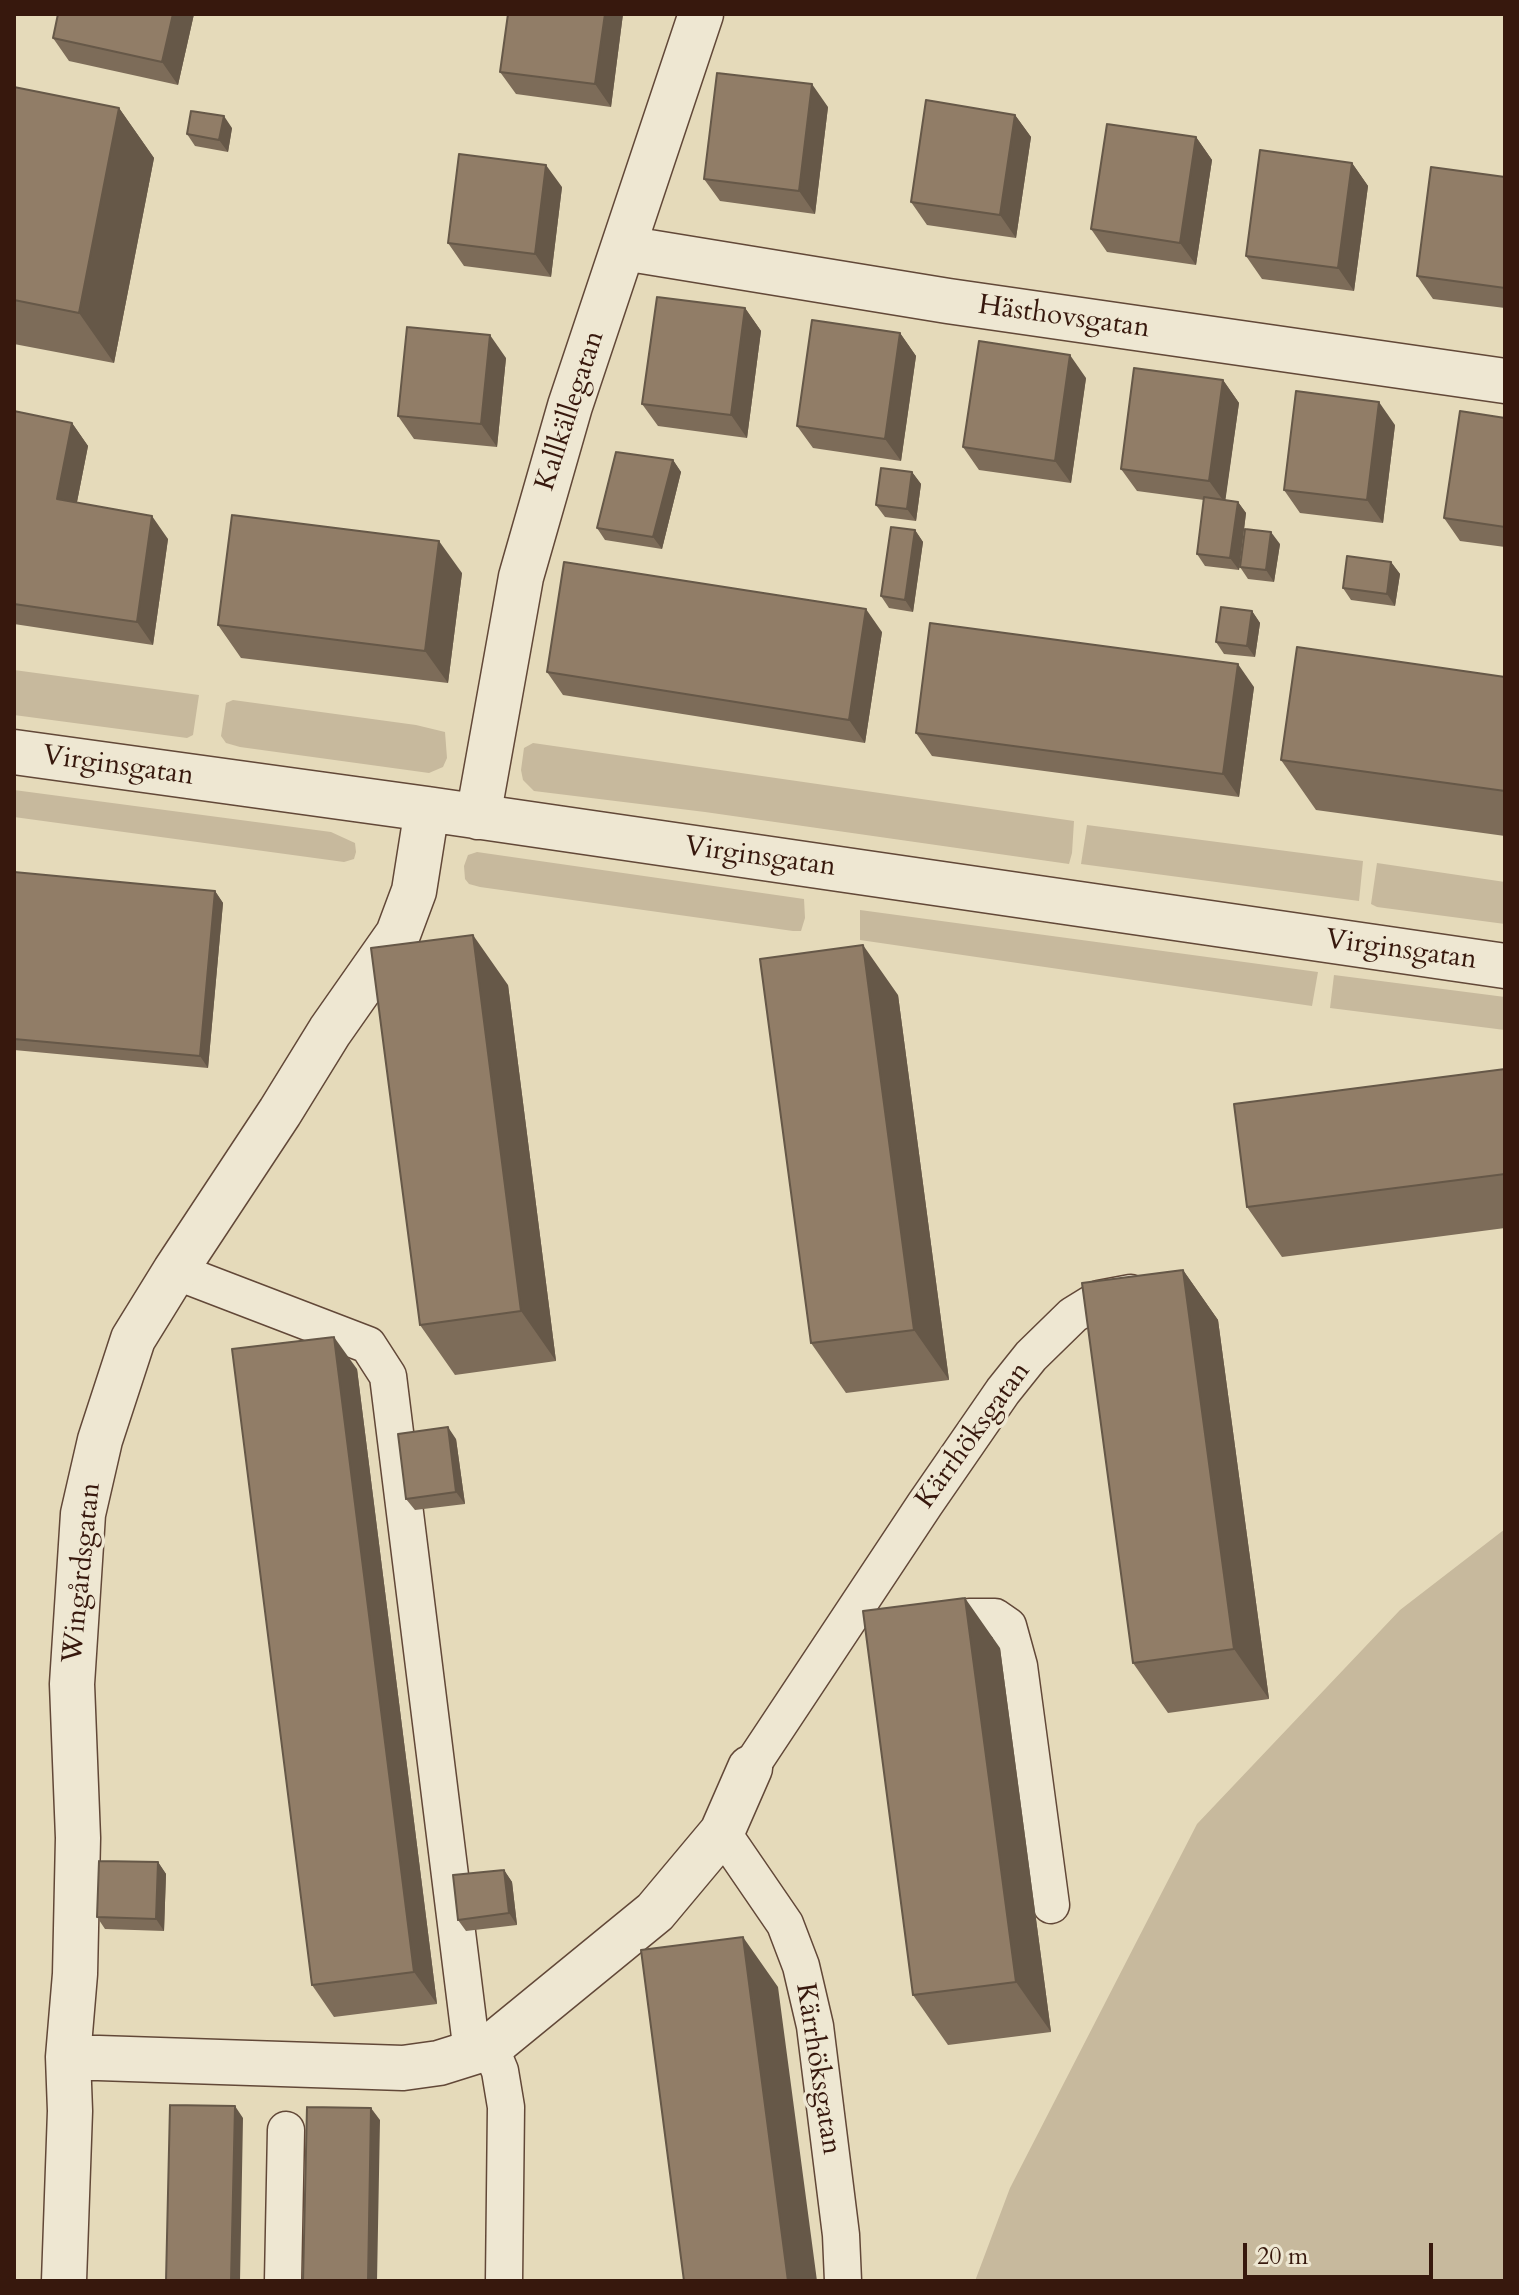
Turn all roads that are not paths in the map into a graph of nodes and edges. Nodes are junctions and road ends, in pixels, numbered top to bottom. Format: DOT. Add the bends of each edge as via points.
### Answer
graph roads {
  1 [pos="701,14"];
  2 [pos="624,248"];
  3 [pos="1505,381"];
  4 [pos="14,752"];
  5 [pos="427,809"];
  6 [pos="478,817"];
  7 [pos="1505,966"];
  8 [pos="175,1271"];
  9 [pos="1145,1290"];
  10 [pos="842,1629"];
  11 [pos="750,1768"];
  12 [pos="722,1832"];
  13 [pos="1051,1905"];
  14 [pos="481,2050"];
  15 [pos="68,2057"];
  16 [pos="286,2130"];
  17 [pos="64,2281"];
  18 [pos="283,2281"];
  19 [pos="504,2281"];
  20 [pos="843,2281"];
  1 -- 2 [label="street, Kallkällegatan"];
  2 -- 3 [label="street, Hästhovsgatan" via="948,301"];
  2 -- 6 [label="street, Kallkällegatan" via="570,406 521,577"];
  4 -- 5 [label="street, Virginsgatan"];
  5 -- 6 [label="street, Virginsgatan"];
  5 -- 8 [label="street, Wingårdsgatan" via="414,891 398,934"];
  6 -- 7 [label="street, Virginsgatan"];
  8 -- 14 [label="lane" via="368,1345 388,1376"];
  8 -- 15 [label="street, Wingårdsgatan" via="133,1339 83,1514 72,1684 78,1838"];
  9 -- 10 [label="lane, Kärrhöksgatan" via="1099,1299 1073,1315 1031,1356"];
  10 -- 11 [label="lane, Kärrhöksgatan"];
  10 -- 13 [label="lane" via="867,1632 969,1617 995,1617 1008,1626 1019,1666"];
  11 -- 12 [label="street, Kärrhöksgatan"];
  12 -- 14 [label="street, Kärrhöksgatan" via="655,1912"];
  12 -- 20 [label="lane, Kärrhöksgatan" via="785,1924 801,1966 815,2026"];
  14 -- 15 [label="street, Kärrhöksgatan" via="403,2068"];
  14 -- 19 [label="lane" via="500,2071 506,2107"];
  15 -- 17 [label="street, Wingårdsgatan"];
  16 -- 18 [label="lane"];
}
